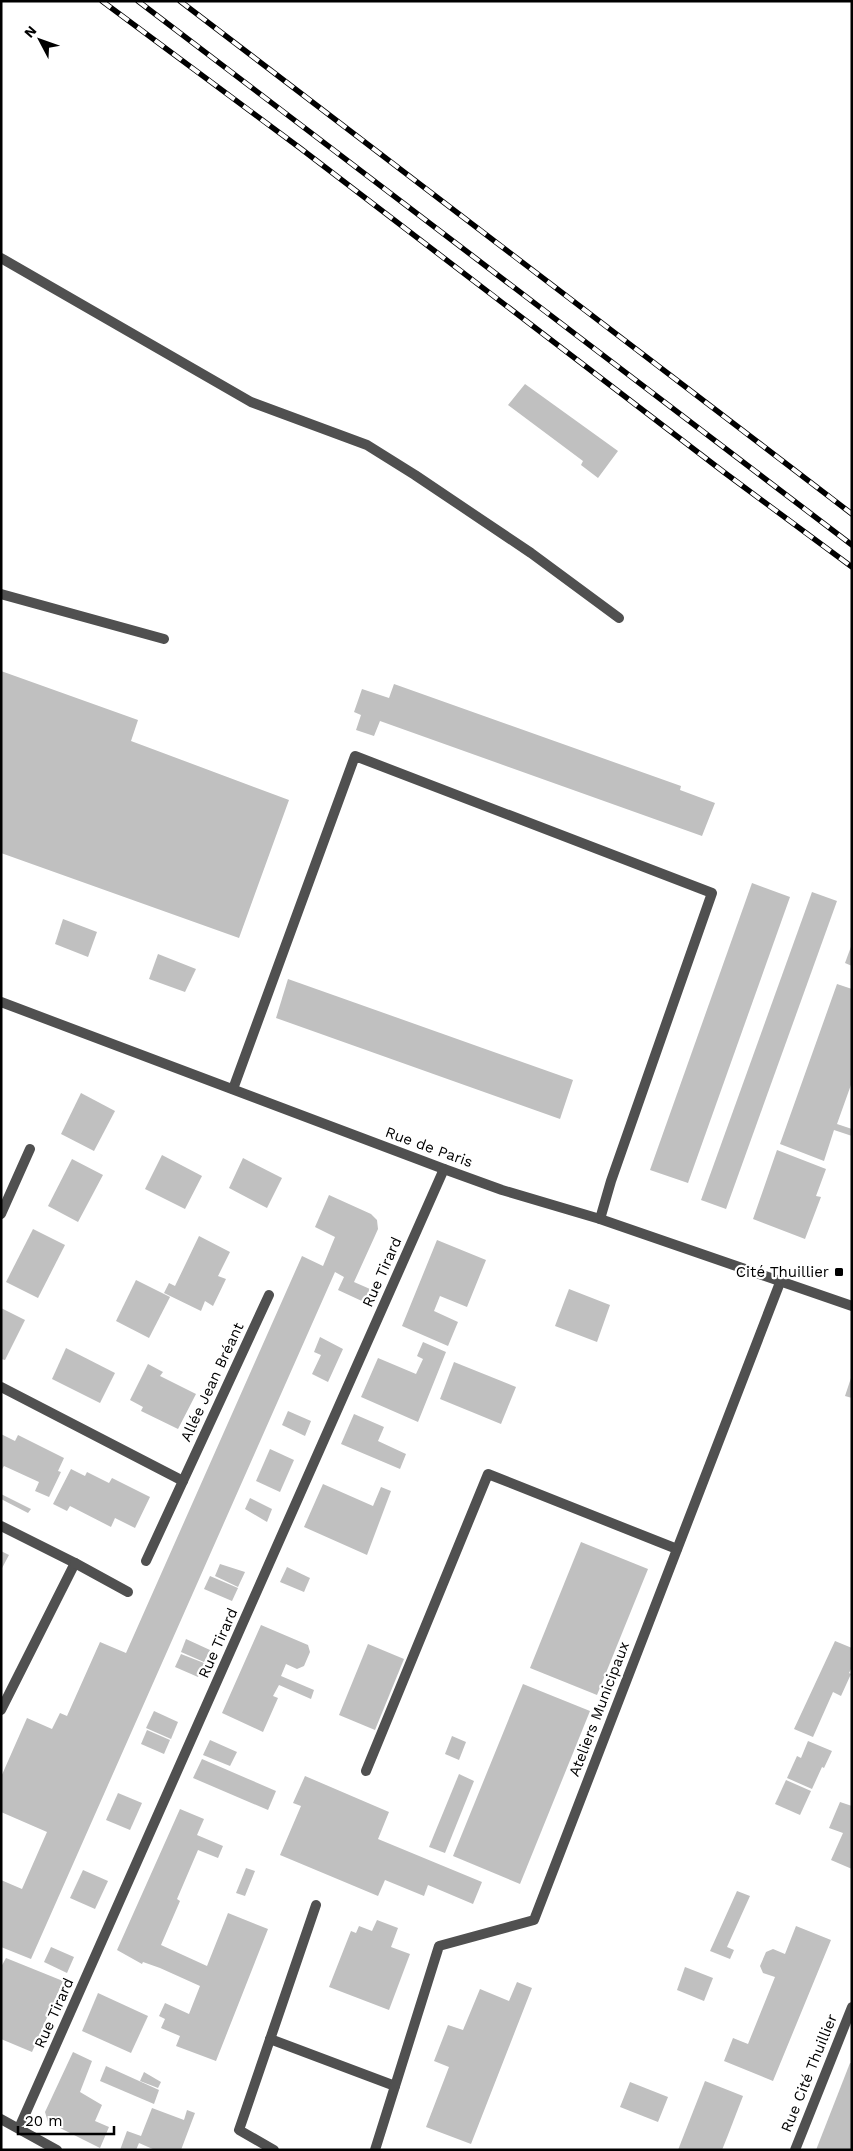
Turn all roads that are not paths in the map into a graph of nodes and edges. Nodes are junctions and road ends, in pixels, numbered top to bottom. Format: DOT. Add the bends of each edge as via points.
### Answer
graph roads {
  1 [pos="1,258"];
  2 [pos="1,594"];
  3 [pos="619,618"];
  4 [pos="164,639"];
  5 [pos="1,1002"];
  6 [pos="233,1089"];
  7 [pos="30,1149"];
  8 [pos="444,1169"];
  9 [pos="1,1214"];
  10 [pos="600,1219"];
  11 [pos="781,1280"];
  12 [pos="269,1295"];
  13 [pos="852,1306"];
  14 [pos="1,1388"];
  15 [pos="183,1480"];
  16 [pos="1,1526"];
  17 [pos="677,1548"];
  18 [pos="146,1561"];
  19 [pos="75,1564"];
  20 [pos="128,1592"];
  21 [pos="1,1710"];
  22 [pos="366,1771"];
  23 [pos="316,1905"];
  24 [pos="852,2007"];
  25 [pos="848,2024"];
  26 [pos="270,2039"];
  27 [pos="395,2086"];
  28 [pos="1,2119"];
  29 [pos="19,2128"];
  30 [pos="57,2150"];
  31 [pos="274,2150"];
  32 [pos="375,2150"];
  33 [pos="795,2150"];
  1 -- 3 [label="street" via="251,402 367,445 531,554"];
  2 -- 4 [label="street"];
  5 -- 6 [label="street, Rue de Paris"];
  6 -- 8 [label="street, Rue de Paris"];
  6 -- 10 [label="street" via="355,756 712,893"];
  7 -- 9 [label="street"];
  8 -- 10 [label="street, Rue de Paris"];
  8 -- 29 [label="street, Rue Tirard"];
  10 -- 11 [label="street, Rue de Paris"];
  11 -- 13 [label="street, Rue de Paris"];
  11 -- 17 [label="street, Ateliers Municipaux"];
  12 -- 15 [label="street, Allée Jean Bréant"];
  14 -- 15 [label="street"];
  15 -- 18 [label="street, Allée Jean Bréant"];
  16 -- 19 [label="street"];
  17 -- 22 [label="street" via="488,1474"];
  17 -- 27 [label="street, Ateliers Municipaux" via="534,1920 439,1946"];
  19 -- 20 [label="street"];
  19 -- 21 [label="street"];
  23 -- 26 [label="street"];
  24 -- 25 [label="street, Rue Cité Thuillier"];
  25 -- 33 [label="street, Rue Cité Thuillier"];
  26 -- 27 [label="street"];
  26 -- 31 [label="street" via="239,2130"];
  27 -- 32 [label="street, Ateliers Municipaux"];
  28 -- 29 [label="street"];
  29 -- 30 [label="street"];
}
